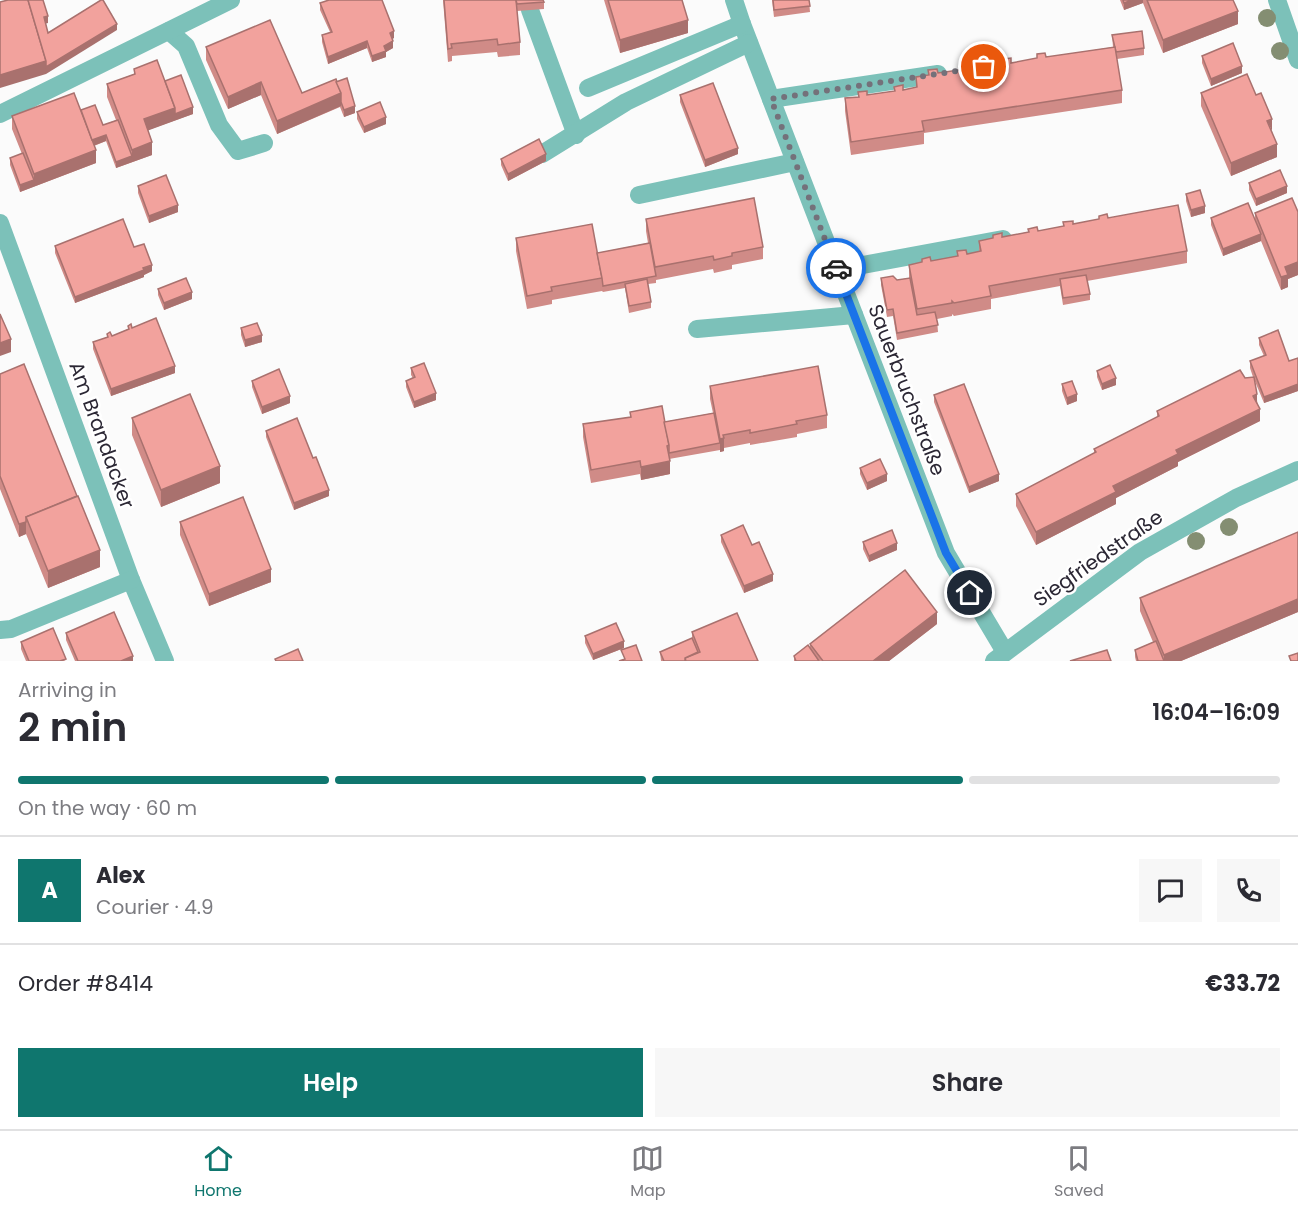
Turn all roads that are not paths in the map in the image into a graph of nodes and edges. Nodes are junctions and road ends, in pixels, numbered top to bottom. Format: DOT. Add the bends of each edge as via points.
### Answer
graph roads {
  1 [pos="231,0"];
  2 [pos="734,0"];
  3 [pos="1277,0"];
  4 [pos="530,10"];
  5 [pos="742,24"];
  6 [pos="169,31"];
  7 [pos="749,43"];
  8 [pos="1298,60"];
  9 [pos="960,71"];
  10 [pos="588,88"];
  11 [pos="771,99"];
  12 [pos="0,114"];
  13 [pos="576,135"];
  14 [pos="264,142"];
  15 [pos="542,154"];
  16 [pos="795,162"];
  17 [pos="639,195"];
  18 [pos="0,223"];
  19 [pos="1018,236"];
  20 [pos="836,270"];
  21 [pos="854,315"];
  22 [pos="697,329"];
  23 [pos="1298,470"];
  24 [pos="131,580"];
  25 [pos="0,630"];
  26 [pos="1000,657"];
  27 [pos="165,661"];
  1 -- 6 [label="street"];
  2 -- 5 [label="street, Sauerbruchstraße"];
  3 -- 8 [label="street"];
  4 -- 13 [label="street"];
  5 -- 7 [label="street, Sauerbruchstraße"];
  5 -- 10 [label="street"];
  6 -- 12 [label="street"];
  6 -- 14 [label="street" via="186,46 219,125 238,151"];
  7 -- 11 [label="street, Sauerbruchstraße"];
  7 -- 13 [label="street" via="626,102"];
  9 -- 11 [label="street"];
  11 -- 16 [label="street, Sauerbruchstraße"];
  13 -- 15 [label="street"];
  16 -- 17 [label="street"];
  16 -- 20 [label="street, Sauerbruchstraße"];
  18 -- 24 [label="street, Am Brandacker"];
  19 -- 20 [label="street"];
  20 -- 21 [label="street, Sauerbruchstraße"];
  21 -- 22 [label="street"];
  21 -- 26 [label="street, Sauerbruchstraße" via="946,553"];
  23 -- 26 [label="street, Siegfriedstraße" via="1236,498 1140,552"];
  24 -- 25 [label="street"];
  24 -- 27 [label="street, Am Brandacker"];
}
